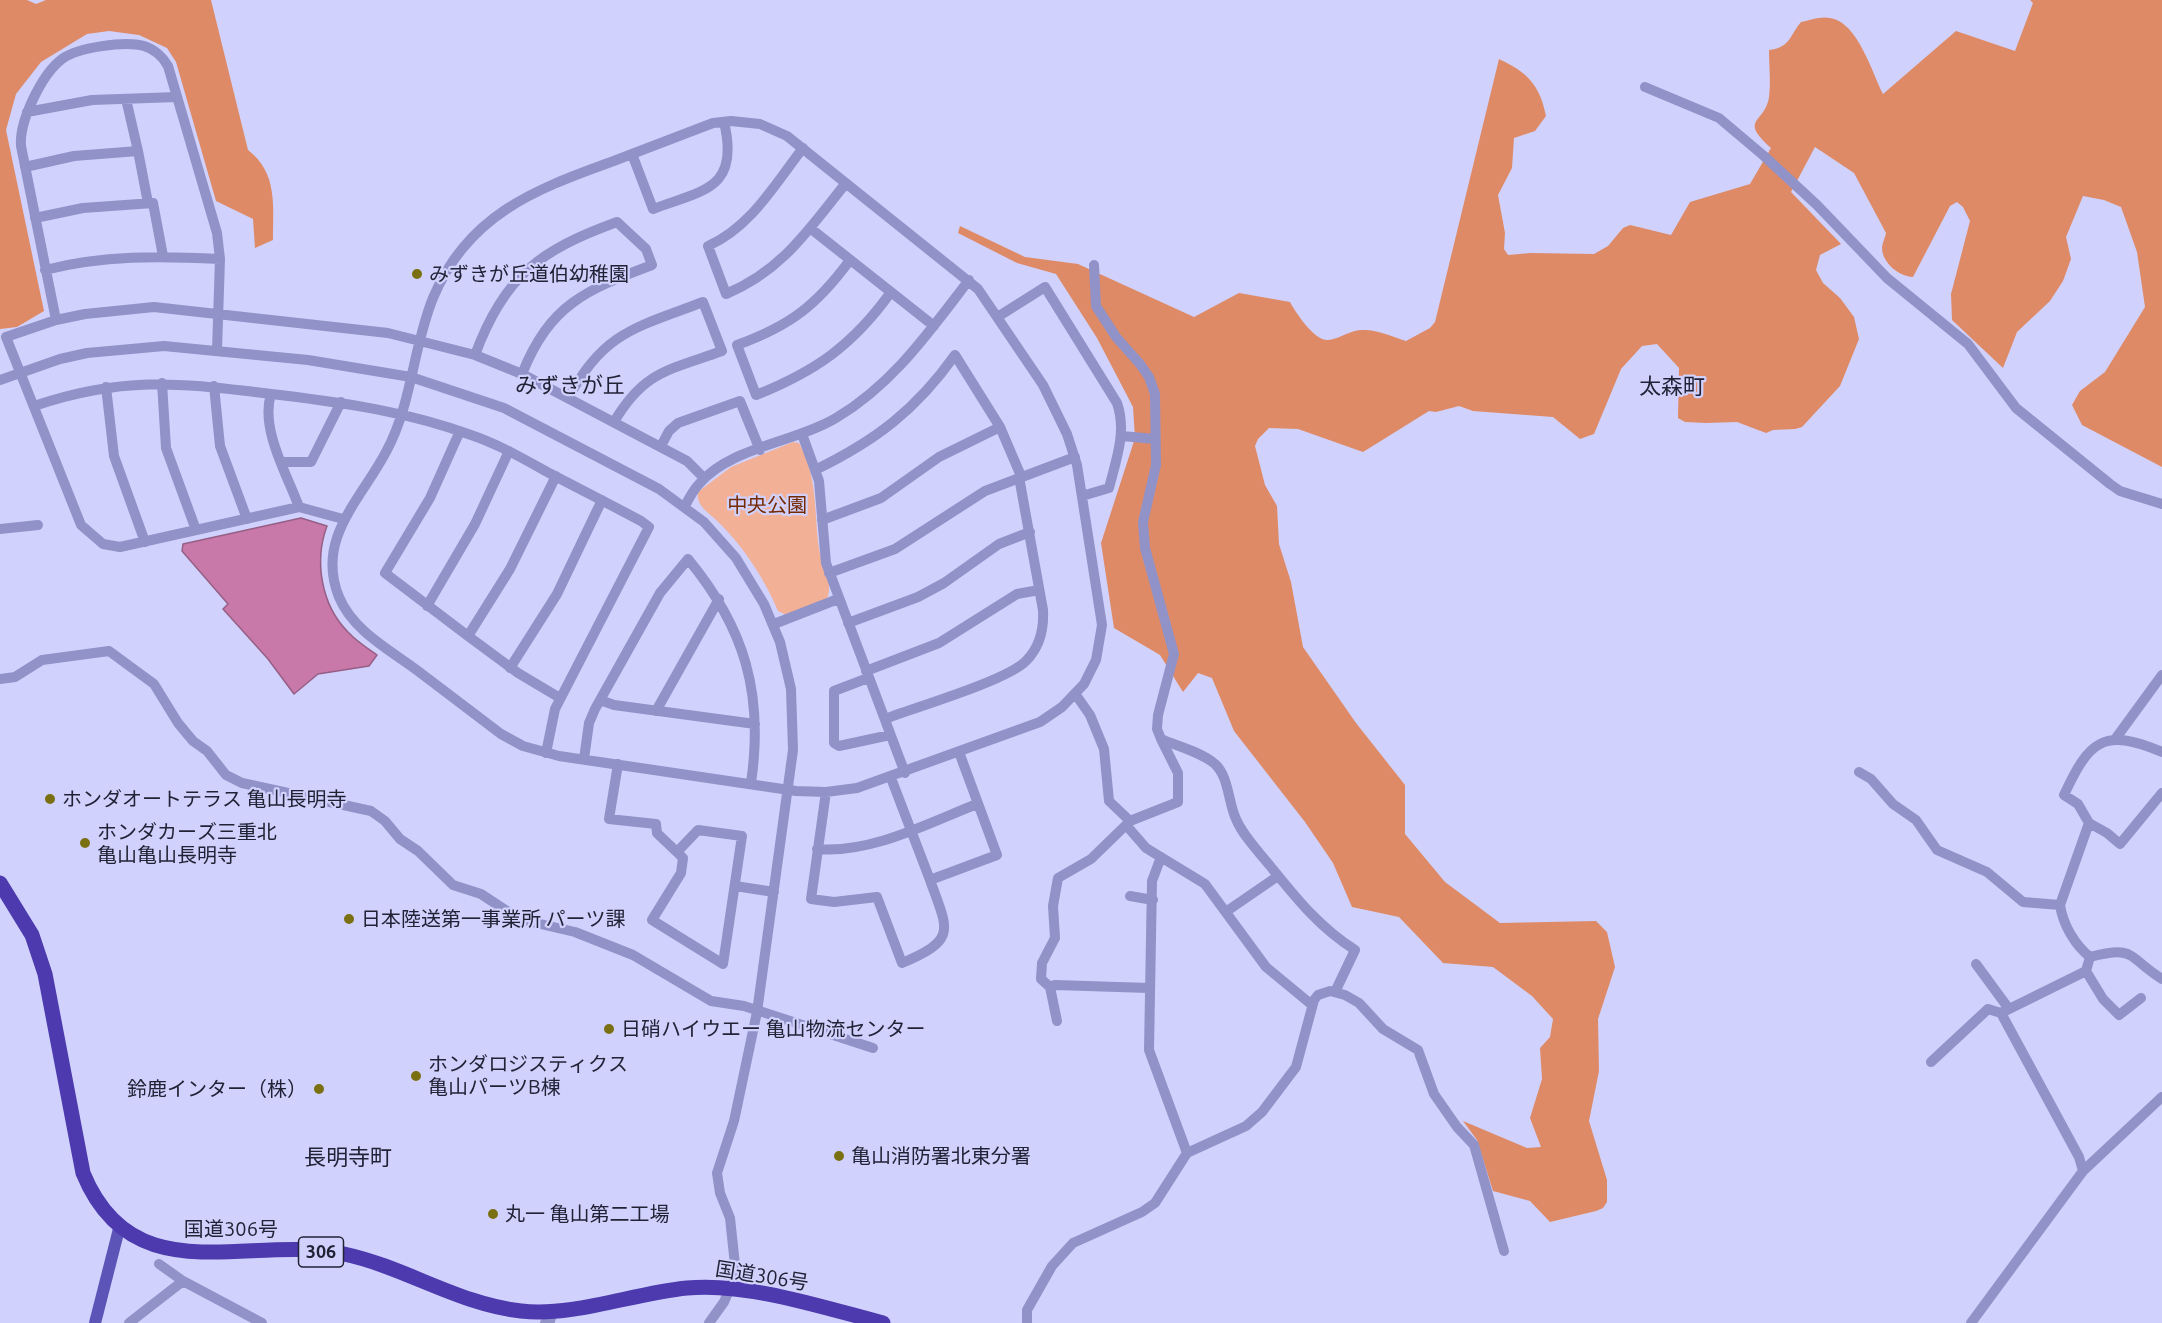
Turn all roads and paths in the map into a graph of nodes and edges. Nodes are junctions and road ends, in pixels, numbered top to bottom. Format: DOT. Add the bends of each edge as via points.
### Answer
graph roads {
  1 [pos="1645,87"];
  2 [pos="177,97"];
  3 [pos="126,99"];
  4 [pos="27,112"];
  5 [pos="724,122"];
  6 [pos="803,148"];
  7 [pos="138,151"];
  8 [pos="632,154"];
  9 [pos="25,167"];
  10 [pos="846,183"];
  11 [pos="148,203"];
  12 [pos="35,218"];
  13 [pos="810,228"];
  14 [pos="163,256"];
  15 [pos="220,259"];
  16 [pos="850,260"];
  17 [pos="1094,266"];
  18 [pos="45,270"];
  19 [pos="969,280"];
  20 [pos="891,292"];
  21 [pos="216,312"];
  22 [pos="999,316"];
  23 [pos="56,320"];
  24 [pos="934,326"];
  25 [pos="421,341"];
  26 [pos="216,350"];
  27 [pos="475,355"];
  28 [pos="20,372"];
  29 [pos="522,374"];
  30 [pos="411,377"];
  31 [pos="0,380"];
  32 [pos="162,383"];
  33 [pos="214,386"];
  34 [pos="106,387"];
  35 [pos="272,394"];
  36 [pos="569,398"];
  37 [pos="340,402"];
  38 [pos="34,406"];
  39 [pos="402,413"];
  40 [pos="614,422"];
  41 [pos="1000,428"];
  42 [pos="460,431"];
  43 [pos="802,434"];
  44 [pos="1122,436"];
  45 [pos="1155,439"];
  46 [pos="661,446"];
  47 [pos="760,450"];
  48 [pos="509,451"];
  49 [pos="1075,457"];
  50 [pos="282,462"];
  51 [pos="815,470"];
  52 [pos="556,476"];
  53 [pos="1020,477"];
  54 [pos="704,478"];
  55 [pos="1082,496"];
  56 [pos="602,500"];
  57 [pos="2162,504"];
  58 [pos="685,506"];
  59 [pos="299,507"];
  60 [pos="247,519"];
  61 [pos="343,519"];
  62 [pos="822,520"];
  63 [pos="38,525"];
  64 [pos="0,529"];
  65 [pos="196,530"];
  66 [pos="1030,532"];
  67 [pos="145,542"];
  68 [pos="830,573"];
  69 [pos="1039,590"];
  70 [pos="718,599"];
  71 [pos="838,599"];
  72 [pos="428,606"];
  73 [pos="848,623"];
  74 [pos="774,624"];
  75 [pos="468,636"];
  76 [pos="510,668"];
  77 [pos="867,675"];
  78 [pos="2162,675"];
  79 [pos="0,679"];
  80 [pos="1076,695"];
  81 [pos="560,698"];
  82 [pos="600,700"];
  83 [pos="656,711"];
  84 [pos="885,719"];
  85 [pos="755,723"];
  86 [pos="890,735"];
  87 [pos="2116,738"];
  88 [pos="1161,739"];
  89 [pos="959,752"];
  90 [pos="2162,752"];
  91 [pos="546,753"];
  92 [pos="584,759"];
  93 [pos="618,764"];
  94 [pos="1859,772"];
  95 [pos="905,773"];
  96 [pos="891,778"];
  97 [pos="750,783"];
  98 [pos="788,789"];
  99 [pos="826,792"];
  100 [pos="2162,793"];
  101 [pos="977,804"];
  102 [pos="1128,823"];
  103 [pos="2089,823"];
  104 [pos="910,830"];
  105 [pos="817,849"];
  106 [pos="676,852"];
  107 [pos="1161,857"];
  108 [pos="1278,876"];
  109 [pos="930,880"];
  110 [pos="0,883"];
  111 [pos="735,886"];
  112 [pos="774,892"];
  113 [pos="1130,896"];
  114 [pos="1153,900"];
  115 [pos="2060,905"];
  116 [pos="1227,911"];
  117 [pos="2090,957"];
  118 [pos="1976,963"];
  119 [pos="2086,971"];
  120 [pos="2162,978"];
  121 [pos="1050,987"];
  122 [pos="1149,988"];
  123 [pos="1335,992"];
  124 [pos="2141,998"];
  125 [pos="1312,1005"];
  126 [pos="2005,1011"];
  127 [pos="757,1012"];
  128 [pos="1057,1021"];
  129 [pos="873,1048"];
  130 [pos="1931,1062"];
  131 [pos="2162,1097"];
  132 [pos="1187,1153"];
  133 [pos="2083,1171"];
  134 [pos="120,1225"];
  135 [pos="1504,1251"];
  136 [pos="159,1264"];
  137 [pos="183,1281"];
  138 [pos="730,1288"];
  139 [pos="549,1317"];
  140 [pos="95,1323"];
  141 [pos="129,1323"];
  142 [pos="262,1323"];
  143 [pos="709,1323"];
  144 [pos="883,1323"];
  145 [pos="1026,1323"];
  146 [pos="1971,1323"];
  1 -- 57 [label="street" via="1719,118 1816,205 1887,278 1968,344 2016,408 2120,491"];
  2 -- 3 [label="street"];
  2 -- 4 [label="street" via="164,59 146,46 121,46 82,50 60,61"];
  2 -- 15 [label="street" via="217,233"];
  3 -- 4 [label="street"];
  3 -- 7 [label="street"];
  4 -- 9 [label="street" via="20,136"];
  5 -- 6 [label="street" via="750,121 769,126"];
  5 -- 8 [label="street"];
  5 -- 8 [label="street" via="729,152 719,178 704,191 649,210"];
  6 -- 10 [label="street"];
  6 -- 13 [label="street" via="747,220 708,246 726,294 764,276"];
  7 -- 9 [label="street" via="74,156"];
  7 -- 11 [label="street"];
  8 -- 25 [label="street" via="528,195 489,222 464,248 442,281 430,305"];
  9 -- 12 [label="street"];
  10 -- 13 [label="street"];
  10 -- 19 [label="street"];
  11 -- 12 [label="street" via="82,208"];
  11 -- 14 [label="street" via="153,203"];
  12 -- 18 [label="street"];
  13 -- 16 [label="street"];
  14 -- 15 [label="street"];
  14 -- 18 [label="street" via="112,258"];
  15 -- 21 [label="street"];
  16 -- 20 [label="street"];
  16 -- 20 [label="street" via="827,290 801,314 768,334 737,345 756,395 815,368 842,348"];
  17 -- 45 [label="street" via="1096,306 1149,377 1155,394"];
  18 -- 23 [label="street"];
  19 -- 22 [label="street"];
  19 -- 24 [label="street"];
  20 -- 24 [label="street"];
  21 -- 23 [label="street" via="154,307"];
  21 -- 25 [label="street" via="366,330"];
  21 -- 26 [label="street"];
  22 -- 44 [label="street" via="1045,287 1113,394 1121,414"];
  22 -- 49 [label="street" via="1060,416"];
  23 -- 28 [label="street" via="6,337"];
  24 -- 43 [label="street" via="881,386 834,419"];
  25 -- 27 [label="street"];
  25 -- 30 [label="street"];
  26 -- 28 [label="street" via="113,348"];
  26 -- 30 [label="street"];
  27 -- 29 [label="street"];
  27 -- 29 [label="street" via="494,312 519,278 562,244 617,222 646,249 652,265 598,286 562,311 540,337"];
  28 -- 31 [label="street"];
  28 -- 38 [label="street"];
  29 -- 36 [label="street"];
  30 -- 39 [label="street"];
  30 -- 58 [label="street" via="481,399 530,420"];
  32 -- 33 [label="street"];
  32 -- 34 [label="street"];
  32 -- 65 [label="street" via="166,448"];
  33 -- 35 [label="street"];
  33 -- 60 [label="street" via="220,446"];
  34 -- 38 [label="street"];
  34 -- 67 [label="street" via="114,456"];
  35 -- 37 [label="street"];
  35 -- 50 [label="street" via="268,406 270,424"];
  36 -- 40 [label="street"];
  36 -- 40 [label="street" via="590,362 613,340 703,302 722,351 646,382 630,397"];
  37 -- 39 [label="street"];
  37 -- 50 [label="street" via="311,462"];
  38 -- 67 [label="street" via="85,531 103,544"];
  39 -- 42 [label="street"];
  39 -- 61 [label="street" via="387,450"];
  40 -- 46 [label="street"];
  41 -- 51 [label="street" via="955,355 918,401 897,420 855,451"];
  41 -- 53 [label="street"];
  41 -- 62 [label="street" via="939,457 881,498"];
  42 -- 48 [label="street"];
  42 -- 72 [label="street" via="430,498 385,573"];
  43 -- 47 [label="street"];
  43 -- 51 [label="street"];
  44 -- 45 [label="street"];
  44 -- 55 [label="street" via="1109,488"];
  45 -- 88 [label="street" via="1156,465 1143,522 1145,548 1174,660 1158,715"];
  46 -- 47 [label="street" via="669,430 678,423 740,401"];
  46 -- 54 [label="street" via="687,461"];
  47 -- 54 [label="street" via="729,462"];
  48 -- 52 [label="street"];
  48 -- 72 [label="street" via="475,524"];
  49 -- 53 [label="street"];
  49 -- 55 [label="street"];
  50 -- 59 [label="street"];
  51 -- 62 [label="street"];
  52 -- 56 [label="street"];
  52 -- 75 [label="street" via="510,569"];
  53 -- 66 [label="street"];
  53 -- 68 [label="street" via="965,502 895,549"];
  54 -- 58 [label="street"];
  55 -- 80 [label="street" via="1102,625 1096,660"];
  56 -- 76 [label="street" via="566,577"];
  56 -- 81 [label="street" via="649,527"];
  58 -- 74 [label="street" via="736,558"];
  59 -- 60 [label="street"];
  59 -- 61 [label="street"];
  60 -- 65 [label="street"];
  61 -- 91 [label="street" via="331,561 335,586 350,617 501,734"];
  62 -- 68 [label="street"];
  63 -- 64 [label="street"];
  65 -- 67 [label="street"];
  66 -- 69 [label="street"];
  66 -- 73 [label="street" via="993,548 918,597"];
  68 -- 71 [label="street"];
  69 -- 77 [label="street" via="1017,594 939,643"];
  69 -- 84 [label="street" via="1042,630 1026,661 1006,674"];
  70 -- 82 [label="street" via="688,559 660,593"];
  70 -- 83 [label="street"];
  70 -- 85 [label="street" via="742,648 753,690"];
  71 -- 73 [label="street"];
  71 -- 74 [label="street"];
  72 -- 75 [label="street"];
  73 -- 77 [label="street"];
  74 -- 98 [label="street" via="793,707"];
  75 -- 76 [label="street"];
  76 -- 81 [label="street"];
  77 -- 84 [label="street"];
  77 -- 86 [label="street" via="834,691 834,743 839,746"];
  78 -- 87 [label="street"];
  79 -- 127 [label="street" via="15,678 42,660 109,651 154,684 174,718 226,775 242,783 371,811 453,885 481,894 508,915 543,927 575,932 633,955 708,999"];
  80 -- 89 [label="street" via="1040,722"];
  80 -- 102 [label="street" via="1090,715 1104,749 1110,801"];
  81 -- 91 [label="street" via="550,723"];
  82 -- 83 [label="street"];
  82 -- 92 [label="street" via="589,723"];
  83 -- 85 [label="street"];
  84 -- 86 [label="street"];
  85 -- 97 [label="street"];
  86 -- 95 [label="street"];
  87 -- 90 [label="street"];
  87 -- 103 [label="street" via="2085,755 2064,795 2078,804"];
  88 -- 102 [label="street" via="1178,773 1178,802"];
  88 -- 108 [label="street" via="1217,766 1236,820"];
  89 -- 95 [label="street"];
  89 -- 101 [label="street"];
  91 -- 92 [label="street"];
  92 -- 93 [label="street"];
  93 -- 97 [label="street"];
  93 -- 106 [label="street" via="609,819 656,824 657,833"];
  94 -- 115 [label="street" via="1871,778 1893,804 1916,820 1937,849 1987,872 2023,902"];
  95 -- 96 [label="street"];
  96 -- 99 [label="street"];
  96 -- 104 [label="street"];
  97 -- 98 [label="street"];
  98 -- 99 [label="street"];
  98 -- 112 [label="street"];
  99 -- 105 [label="street"];
  100 -- 103 [label="street" via="2120,844"];
  101 -- 104 [label="street"];
  101 -- 109 [label="street" via="997,855"];
  102 -- 107 [label="street" via="1146,848"];
  102 -- 121 [label="street" via="1091,860 1058,878 1053,906 1054,938 1041,968 1041,979"];
  103 -- 115 [label="street"];
  104 -- 105 [label="street" via="858,847"];
  104 -- 109 [label="street"];
  105 -- 109 [label="street" via="812,899 834,902 877,897 902,963 930,951 943,935 943,917"];
  106 -- 111 [label="street" via="698,830 742,836"];
  106 -- 111 [label="street" via="683,858 681,873 652,920 723,964"];
  107 -- 114 [label="street" via="1152,881"];
  107 -- 116 [label="street" via="1205,884"];
  108 -- 116 [label="street"];
  108 -- 123 [label="street" via="1323,927 1355,950"];
  110 -- 134 [label="highway, 国道306号 / 306" via="32,935 45,974 83,1173 95,1196"];
  111 -- 112 [label="street"];
  112 -- 127 [label="street"];
  113 -- 114 [label="street"];
  114 -- 122 [label="street"];
  115 -- 117 [label="street" via="2072,936"];
  116 -- 125 [label="street" via="1266,967"];
  117 -- 119 [label="street"];
  117 -- 120 [label="street" via="2126,951"];
  118 -- 126 [label="street"];
  119 -- 124 [label="street" via="2103,999 2119,1015"];
  119 -- 126 [label="street"];
  121 -- 122 [label="street"];
  121 -- 128 [label="street"];
  122 -- 132 [label="street" via="1149,1050"];
  123 -- 125 [label="street" via="1318,995"];
  123 -- 135 [label="street" via="1353,999 1383,1029 1418,1050 1434,1094 1474,1145"];
  125 -- 132 [label="street" via="1296,1067 1263,1112 1246,1126"];
  126 -- 130 [label="street" via="1988,1009"];
  126 -- 133 [label="street"];
  127 -- 129 [label="street"];
  127 -- 138 [label="street" via="734,1121 717,1173 730,1218 736,1262"];
  131 -- 133 [label="street"];
  132 -- 145 [label="street" via="1155,1203 1073,1243 1052,1266 1027,1310"];
  133 -- 146 [label="street"];
  134 -- 139 [label="highway, 国道306号 / 306" via="158,1246 193,1254 283,1249 344,1254 499,1308"];
  134 -- 140 [label="main road"];
  136 -- 137 [label="street"];
  137 -- 141 [label="street"];
  137 -- 142 [label="street"];
  138 -- 139 [label="highway, 国道306号 / 306" via="681,1289"];
  138 -- 143 [label="street"];
  138 -- 144 [label="highway, 国道306号 / 306"];
}
